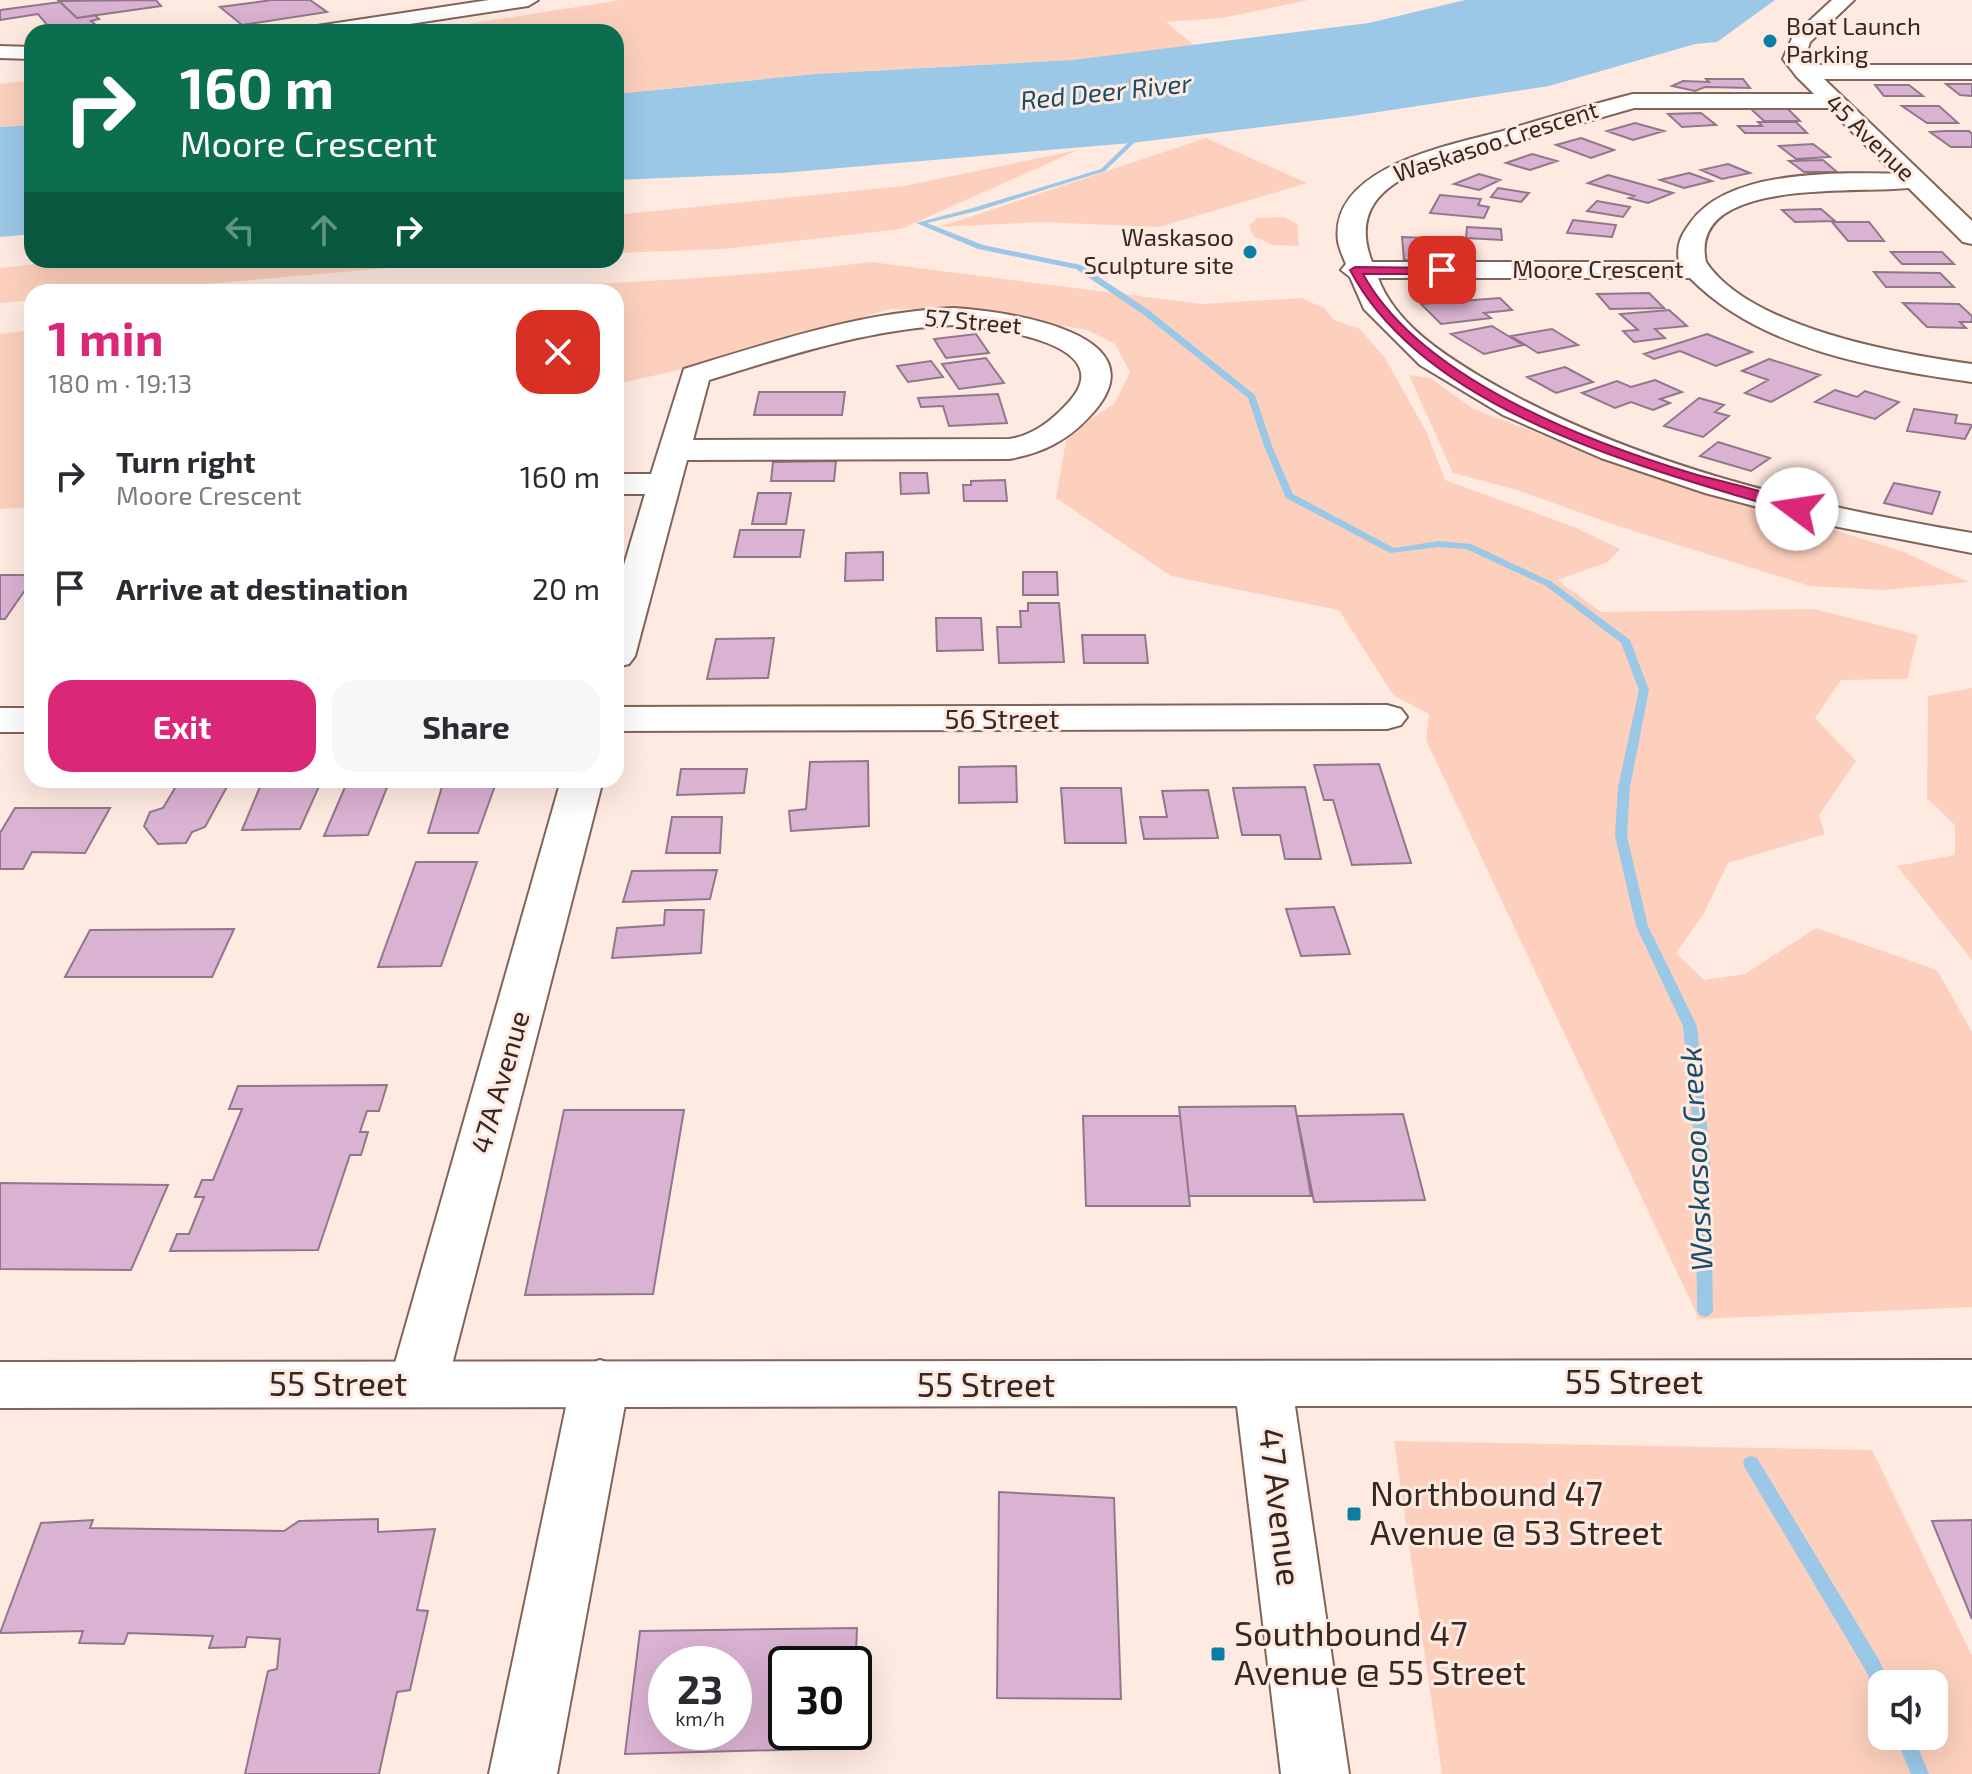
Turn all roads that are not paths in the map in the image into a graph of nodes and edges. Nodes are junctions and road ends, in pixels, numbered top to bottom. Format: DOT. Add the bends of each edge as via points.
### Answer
graph roads {
  1 [pos="528,0"];
  2 [pos="1844,0"];
  3 [pos="366,24"];
  4 [pos="0,52"];
  5 [pos="24,53"];
  6 [pos="0,63"];
  7 [pos="24,63"];
  8 [pos="1805,72"];
  9 [pos="1972,72"];
  10 [pos="1831,101"];
  11 [pos="1914,181"];
  12 [pos="1972,236"];
  13 [pos="1355,270"];
  14 [pos="1697,270"];
  15 [pos="1972,373"];
  16 [pos="673,450"];
  17 [pos="624,484"];
  18 [pos="664,484"];
  19 [pos="1972,543"];
  20 [pos="624,627"];
  21 [pos="1387,717"];
  22 [pos="624,719"];
  23 [pos="0,720"];
  24 [pos="24,720"];
  25 [pos="580,788"];
  26 [pos="600,1383"];
  27 [pos="1263,1383"];
  28 [pos="1972,1383"];
  29 [pos="418,1384"];
  30 [pos="0,1385"];
  31 [pos="523,1774"];
  32 [pos="1315,1774"];
  1 -- 3 [label="street"];
  2 -- 8 [label="street, 45 Avenue" via="1795,48 1794,59"];
  4 -- 5 [label="street"];
  6 -- 7 [label="street"];
  8 -- 9 [label="street"];
  8 -- 10 [label="street, 45 Avenue"];
  10 -- 11 [label="street, 45 Avenue"];
  10 -- 13 [label="street, Waskasoo Crescent" via="1633,101 1415,163 1384,177 1359,206 1351,236"];
  11 -- 12 [label="street, 45 Avenue"];
  11 -- 14 [label="street, Moore Crescent" via="1800,185 1738,198 1705,218 1696,231 1691,243"];
  13 -- 14 [label="street, Moore Crescent"];
  13 -- 19 [label="street, Waskasoo Crescent" via="1370,298 1407,339 1465,381 1614,454 1753,498"];
  14 -- 15 [label="street, Moore Crescent" via="1743,307 1798,332 1888,359"];
  16 -- 16 [label="street, 57 Street" via="1027,446 1081,410 1095,392 1097,372 1074,344 1029,326 947,316 879,321 695,375"];
  16 -- 18 [label="street"];
  17 -- 18 [label="street"];
  18 -- 20 [label="street"];
  21 -- 22 [label="street, 56 Street"];
  23 -- 24 [label="street"];
  25 -- 29 [label="street, 47A Avenue"];
  26 -- 27 [label="street, 55 Street"];
  26 -- 29 [label="street, 55 Street"];
  26 -- 31 [label="street"];
  27 -- 28 [label="street, 55 Street"];
  27 -- 32 [label="street, 47 Avenue"];
  29 -- 30 [label="street, 55 Street"];
}
